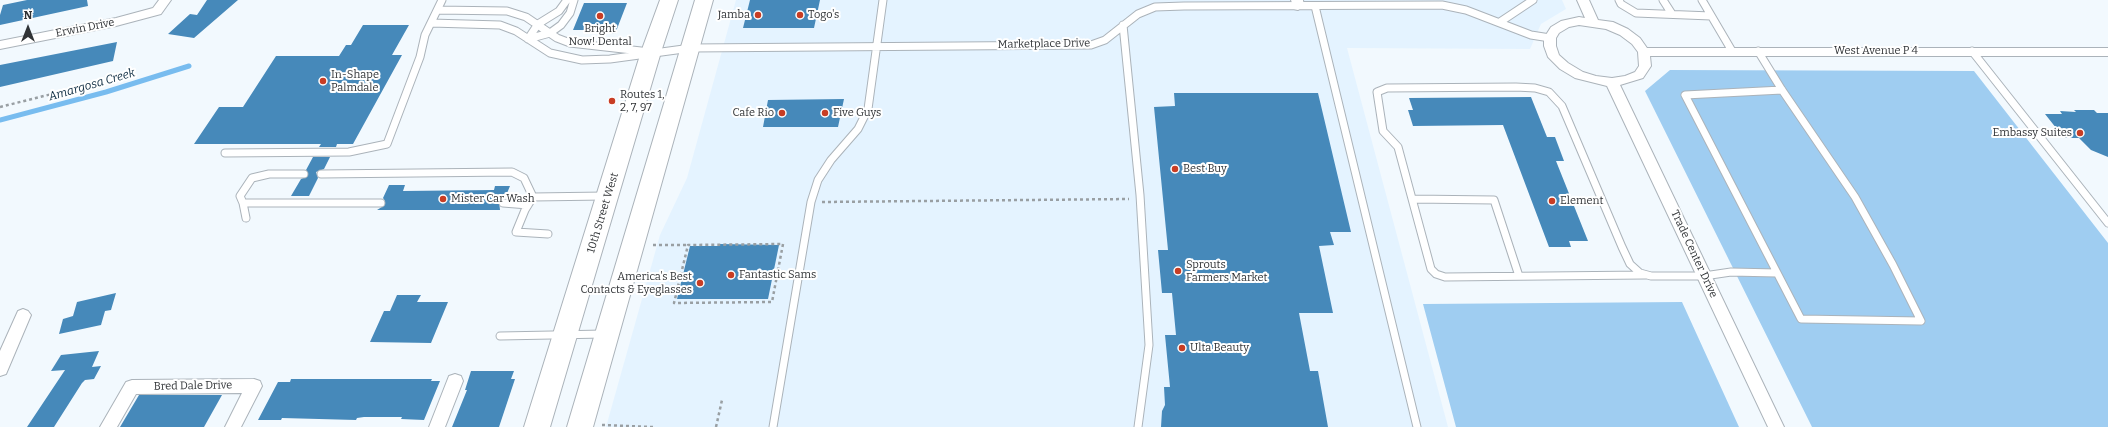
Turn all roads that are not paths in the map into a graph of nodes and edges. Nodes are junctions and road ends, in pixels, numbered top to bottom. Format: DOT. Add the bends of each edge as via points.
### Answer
graph roads {
  1 [pos="165,0"];
  2 [pos="442,0"];
  3 [pos="567,0"];
  4 [pos="574,0"];
  5 [pos="669,0"];
  6 [pos="704,0"];
  7 [pos="883,0"];
  8 [pos="1533,0"];
  9 [pos="1584,0"];
  10 [pos="1619,0"];
  11 [pos="1663,0"];
  12 [pos="1702,0"];
  13 [pos="1297,3"];
  14 [pos="1315,6"];
  15 [pos="438,10"];
  16 [pos="1672,14"];
  17 [pos="1711,16"];
  18 [pos="1500,22"];
  19 [pos="1593,22"];
  20 [pos="431,23"];
  21 [pos="538,24"];
  22 [pos="1123,26"];
  23 [pos="550,33"];
  24 [pos="1550,38"];
  25 [pos="528,40"];
  26 [pos="0,46"];
  27 [pos="876,46"];
  28 [pos="690,48"];
  29 [pos="1732,51"];
  30 [pos="1758,51"];
  31 [pos="1972,51"];
  32 [pos="651,52"];
  33 [pos="1644,52"];
  34 [pos="2108,52"];
  35 [pos="1612,82"];
  36 [pos="1782,90"];
  37 [pos="225,153"];
  38 [pos="304,174"];
  39 [pos="321,174"];
  40 [pos="608,196"];
  41 [pos="533,197"];
  42 [pos="1413,199"];
  43 [pos="243,203"];
  44 [pos="380,203"];
  45 [pos="503,203"];
  46 [pos="528,205"];
  47 [pos="2105,216"];
  48 [pos="246,218"];
  49 [pos="2108,223"];
  50 [pos="548,234"];
  51 [pos="1777,273"];
  52 [pos="1645,275"];
  53 [pos="1518,276"];
  54 [pos="1704,276"];
  55 [pos="23,315"];
  56 [pos="607,334"];
  57 [pos="566,335"];
  58 [pos="500,336"];
  59 [pos="0,369"];
  60 [pos="455,381"];
  61 [pos="591,426"];
  62 [pos="108,427"];
  63 [pos="233,427"];
  64 [pos="437,427"];
  65 [pos="537,427"];
  66 [pos="773,427"];
  67 [pos="1138,427"];
  68 [pos="1416,427"];
  69 [pos="1776,427"];
  1 -- 26 [label="street, Erwin Drive" via="157,11"];
  2 -- 15 [label="lane"];
  3 -- 21 [label="lane" via="559,12"];
  4 -- 23 [label="lane" via="568,16"];
  5 -- 32 [label="main road, 10th Street West"];
  6 -- 28 [label="main road"];
  7 -- 27 [label="lane"];
  8 -- 18 [label="lane"];
  9 -- 19 [label="street"];
  10 -- 16 [label="lane" via="1636,13"];
  11 -- 16 [label="lane"];
  12 -- 17 [label="lane"];
  13 -- 14 [label="lane, Marketplace Drive"];
  13 -- 22 [label="lane, Marketplace Drive" via="1155,7 1138,14"];
  14 -- 18 [label="lane, Marketplace Drive" via="1442,6 1466,10"];
  14 -- 68 [label="lane"];
  15 -- 20 [label="lane"];
  15 -- 21 [label="lane" via="503,11 521,15"];
  16 -- 17 [label="lane"];
  17 -- 29 [label="lane"];
  18 -- 24 [label="lane, Marketplace Drive" via="1531,35"];
  19 -- 24 [label="street" via="1565,24 1555,30"];
  19 -- 33 [label="street" via="1609,25 1624,32 1636,41"];
  20 -- 25 [label="lane" via="496,24 513,30"];
  20 -- 37 [label="lane" via="387,144 349,152"];
  21 -- 23 [label="lane"];
  21 -- 25 [label="lane"];
  22 -- 27 [label="lane, Marketplace Drive" via="1105,40 1091,45"];
  22 -- 67 [label="lane" via="1140,199 1149,345"];
  23 -- 25 [label="lane"];
  23 -- 32 [label="lane" via="575,44"];
  24 -- 35 [label="street" via="1554,56 1564,66 1579,75"];
  25 -- 32 [label="lane" via="550,53 571,59 610,59"];
  27 -- 28 [label="lane, Marketplace Drive"];
  27 -- 66 [label="lane" via="868,108 858,129 830,160 818,180 812,202"];
  28 -- 32 [label="lane, Marketplace Drive"];
  28 -- 56 [label="main road"];
  29 -- 30 [label="street, West Avenue P 4"];
  29 -- 33 [label="street, West Avenue P 4"];
  30 -- 31 [label="street, West Avenue P 4"];
  30 -- 36 [label="lane"];
  31 -- 34 [label="street, West Avenue P 4"];
  31 -- 47 [label="lane"];
  32 -- 40 [label="main road, 10th Street West"];
  33 -- 35 [label="street" via="1645,66 1639,75"];
  35 -- 54 [label="street, Trade Center Drive"];
  36 -- 51 [label="lane" via="1685,95"];
  36 -- 51 [label="lane" via="1855,197 1921,321 1801,319"];
  38 -- 43 [label="lane" via="269,174 252,178 240,196"];
  39 -- 41 [label="lane" via="512,172 524,178"];
  40 -- 41 [label="lane"];
  40 -- 57 [label="main road, 10th Street West"];
  41 -- 46 [label="lane"];
  42 -- 52 [label="lane" via="1398,147 1383,131 1376,101 1380,89 1516,87 1549,92 1562,106 1630,264"];
  42 -- 53 [label="lane" via="1494,200"];
  42 -- 53 [label="lane" via="1431,269 1436,274 1445,277"];
  43 -- 44 [label="lane"];
  43 -- 48 [label="lane"];
  45 -- 46 [label="lane"];
  46 -- 50 [label="lane" via="516,232"];
  47 -- 49 [label="lane"];
  51 -- 54 [label="lane" via="1730,272"];
  52 -- 53 [label="lane"];
  52 -- 54 [label="lane"];
  54 -- 69 [label="street, Trade Center Drive"];
  55 -- 59 [label="street"];
  56 -- 57 [label="lane"];
  56 -- 61 [label="main road"];
  57 -- 58 [label="lane"];
  57 -- 65 [label="main road, 10th Street West"];
  60 -- 64 [label="street"];
  62 -- 63 [label="street, Bred Dale Drive" via="132,387 254,386"];
}
